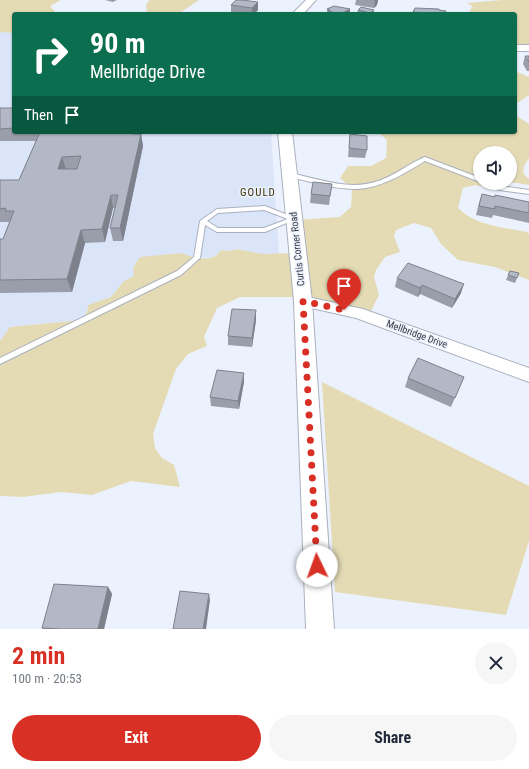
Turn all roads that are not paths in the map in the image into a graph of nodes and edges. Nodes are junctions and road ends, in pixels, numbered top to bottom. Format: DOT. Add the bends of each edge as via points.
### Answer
graph roads {
  1 [pos="311,0"];
  2 [pos="299,12"];
  3 [pos="517,48"];
  4 [pos="529,48"];
  5 [pos="285,134"];
  6 [pos="290,175"];
  7 [pos="473,177"];
  8 [pos="514,190"];
  9 [pos="529,192"];
  10 [pos="293,219"];
  11 [pos="203,221"];
  12 [pos="303,301"];
  13 [pos="0,361"];
  14 [pos="529,375"];
  15 [pos="320,629"];
  1 -- 2 [label="street"];
  3 -- 4 [label="street"];
  5 -- 6 [label="street, Curtis Corner Road"];
  6 -- 7 [label="lane" via="358,187 388,179 425,159"];
  6 -- 10 [label="street, Curtis Corner Road"];
  8 -- 9 [label="lane"];
  10 -- 11 [label="lane" via="265,230 217,230"];
  10 -- 11 [label="lane" via="265,208 217,211"];
  10 -- 12 [label="street, Curtis Corner Road"];
  11 -- 13 [label="lane" via="197,258 179,273"];
  12 -- 14 [label="street, Mellbridge Drive" via="358,313"];
  12 -- 15 [label="street, Curtis Corner Road"];
}
